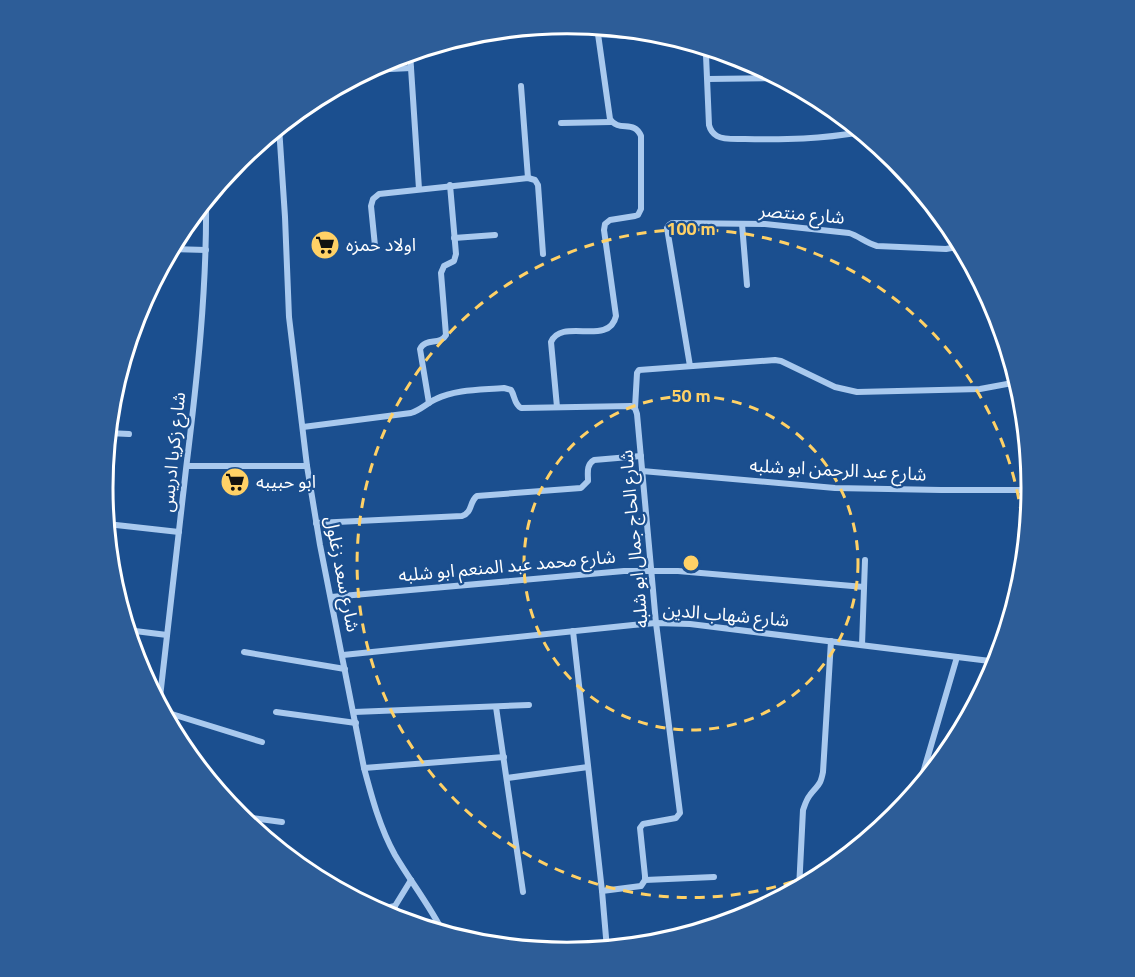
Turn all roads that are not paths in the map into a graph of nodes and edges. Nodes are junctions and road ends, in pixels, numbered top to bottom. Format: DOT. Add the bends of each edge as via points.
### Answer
graph roads {
  1 [pos="599,35"];
  2 [pos="706,57"];
  3 [pos="411,63"];
  4 [pos="411,68"];
  5 [pos="395,69"];
  6 [pos="762,78"];
  7 [pos="708,79"];
  8 [pos="521,86"];
  9 [pos="611,122"];
  10 [pos="561,123"];
  11 [pos="851,134"];
  12 [pos="280,137"];
  13 [pos="528,178"];
  14 [pos="450,185"];
  15 [pos="419,189"];
  16 [pos="206,213"];
  17 [pos="742,224"];
  18 [pos="495,235"];
  19 [pos="454,238"];
  20 [pos="375,246"];
  21 [pos="952,248"];
  22 [pos="181,249"];
  23 [pos="206,250"];
  24 [pos="543,254"];
  25 [pos="747,285"];
  26 [pos="690,366"];
  27 [pos="1009,384"];
  28 [pos="429,403"];
  29 [pos="556,407"];
  30 [pos="635,408"];
  31 [pos="303,427"];
  32 [pos="117,433"];
  33 [pos="129,434"];
  34 [pos="641,456"];
  35 [pos="187,466"];
  36 [pos="307,466"];
  37 [pos="642,471"];
  38 [pos="1022,490"];
  39 [pos="316,523"];
  40 [pos="115,525"];
  41 [pos="179,532"];
  42 [pos="866,560"];
  43 [pos="652,572"];
  44 [pos="864,587"];
  45 [pos="331,597"];
  46 [pos="656,623"];
  47 [pos="137,631"];
  48 [pos="573,631"];
  49 [pos="167,635"];
  50 [pos="831,641"];
  51 [pos="862,645"];
  52 [pos="244,652"];
  53 [pos="343,655"];
  54 [pos="957,657"];
  55 [pos="987,661"];
  56 [pos="345,669"];
  57 [pos="161,690"];
  58 [pos="529,705"];
  59 [pos="496,707"];
  60 [pos="276,712"];
  61 [pos="354,712"];
  62 [pos="174,715"];
  63 [pos="356,723"];
  64 [pos="262,742"];
  65 [pos="504,757"];
  66 [pos="588,767"];
  67 [pos="364,768"];
  68 [pos="924,770"];
  69 [pos="507,778"];
  70 [pos="255,818"];
  71 [pos="282,822"];
  72 [pos="714,877"];
  73 [pos="800,879"];
  74 [pos="411,880"];
  75 [pos="645,880"];
  76 [pos="602,891"];
  77 [pos="523,892"];
  78 [pos="395,906"];
  79 [pos="391,907"];
  80 [pos="438,923"];
  81 [pos="606,941"];
  1 -- 9 [label="street"];
  2 -- 7 [label="street"];
  3 -- 4 [label="street"];
  4 -- 5 [label="street"];
  4 -- 15 [label="street"];
  6 -- 7 [label="street"];
  7 -- 11 [label="street" via="709,125 718,136 808,140"];
  8 -- 13 [label="street"];
  9 -- 10 [label="street"];
  9 -- 29 [label="street" via="635,127 641,136 641,209 638,215 605,224 616,316 612,325 604,330 559,332 550,342"];
  12 -- 31 [label="street, شارع سعد زغلول" via="289,317"];
  13 -- 14 [label="street"];
  13 -- 24 [label="street" via="538,185"];
  14 -- 15 [label="street"];
  14 -- 19 [label="street"];
  15 -- 20 [label="street" via="382,192 373,198"];
  16 -- 23 [label="street, شارع زكريا ادريس"];
  17 -- 21 [label="street, شارع منتصر" via="849,233 877,246"];
  17 -- 25 [label="street"];
  17 -- 26 [label="street, شارع منتصر" via="672,223 667,228"];
  18 -- 19 [label="street"];
  19 -- 28 [label="street" via="455,259 441,273 445,338 426,342 420,349"];
  22 -- 23 [label="street"];
  23 -- 35 [label="street, شارع زكريا ادريس"];
  26 -- 27 [label="street" via="775,360 835,387 857,392 980,389"];
  26 -- 30 [label="street, شارع الحاج جمال ابو شلبه" via="639,370"];
  28 -- 29 [label="street" via="453,393 508,388 521,408"];
  28 -- 31 [label="street" via="411,413"];
  29 -- 30 [label="street"];
  30 -- 34 [label="street, شارع الحاج جمال ابو شلبه"];
  31 -- 36 [label="street, شارع سعد زغلول"];
  32 -- 33 [label="street"];
  34 -- 37 [label="street, شارع الحاج جمال ابو شلبه"];
  34 -- 39 [label="street" via="591,461 588,481 581,488 477,496 462,516"];
  35 -- 36 [label="street"];
  35 -- 41 [label="street, شارع زكريا ادريس"];
  36 -- 39 [label="street, شارع سعد زغلول"];
  37 -- 38 [label="street, شارع عبد الرحمن ابو شلبه" via="835,488"];
  37 -- 43 [label="street, شارع الحاج جمال ابو شلبه"];
  39 -- 45 [label="street, شارع سعد زغلول"];
  40 -- 41 [label="street"];
  41 -- 49 [label="street, شارع زكريا ادريس"];
  42 -- 44 [label="street"];
  43 -- 44 [label="street, شارع محمد عبد المنعم ابو شلبه"];
  43 -- 45 [label="street, شارع محمد عبد المنعم ابو شلبه" via="624,571"];
  43 -- 46 [label="street, شارع الحاج جمال ابو شلبه"];
  44 -- 51 [label="street"];
  45 -- 53 [label="street, شارع سعد زغلول"];
  46 -- 48 [label="street, شارع شهاب الدين"];
  46 -- 50 [label="street, شارع شهاب الدين"];
  46 -- 75 [label="street, شارع الحاج جمال ابو شلبه" via="680,813 676,818 640,828"];
  47 -- 49 [label="street"];
  48 -- 53 [label="street, شارع شهاب الدين"];
  48 -- 66 [label="street"];
  49 -- 57 [label="street, شارع زكريا ادريس"];
  50 -- 51 [label="street, شارع شهاب الدين"];
  50 -- 73 [label="street" via="823,772 818,788 803,810"];
  51 -- 54 [label="street, شارع شهاب الدين"];
  52 -- 56 [label="street"];
  53 -- 56 [label="street, شارع سعد زغلول"];
  54 -- 55 [label="street, شارع شهاب الدين"];
  54 -- 68 [label="street"];
  56 -- 61 [label="street, شارع سعد زغلول"];
  58 -- 59 [label="street"];
  59 -- 61 [label="street"];
  59 -- 65 [label="street"];
  60 -- 63 [label="street"];
  61 -- 63 [label="street, شارع سعد زغلول"];
  62 -- 64 [label="street"];
  63 -- 67 [label="street, شارع سعد زغلول"];
  65 -- 67 [label="street"];
  65 -- 69 [label="street"];
  66 -- 69 [label="street"];
  66 -- 76 [label="street"];
  67 -- 74 [label="street, شارع سعد زغلول" via="382,826"];
  69 -- 77 [label="street"];
  70 -- 71 [label="street"];
  72 -- 75 [label="street"];
  74 -- 78 [label="street"];
  74 -- 80 [label="street, شارع سعد زغلول"];
  75 -- 76 [label="street" via="638,888"];
  76 -- 81 [label="street"];
  78 -- 79 [label="street"];
}
